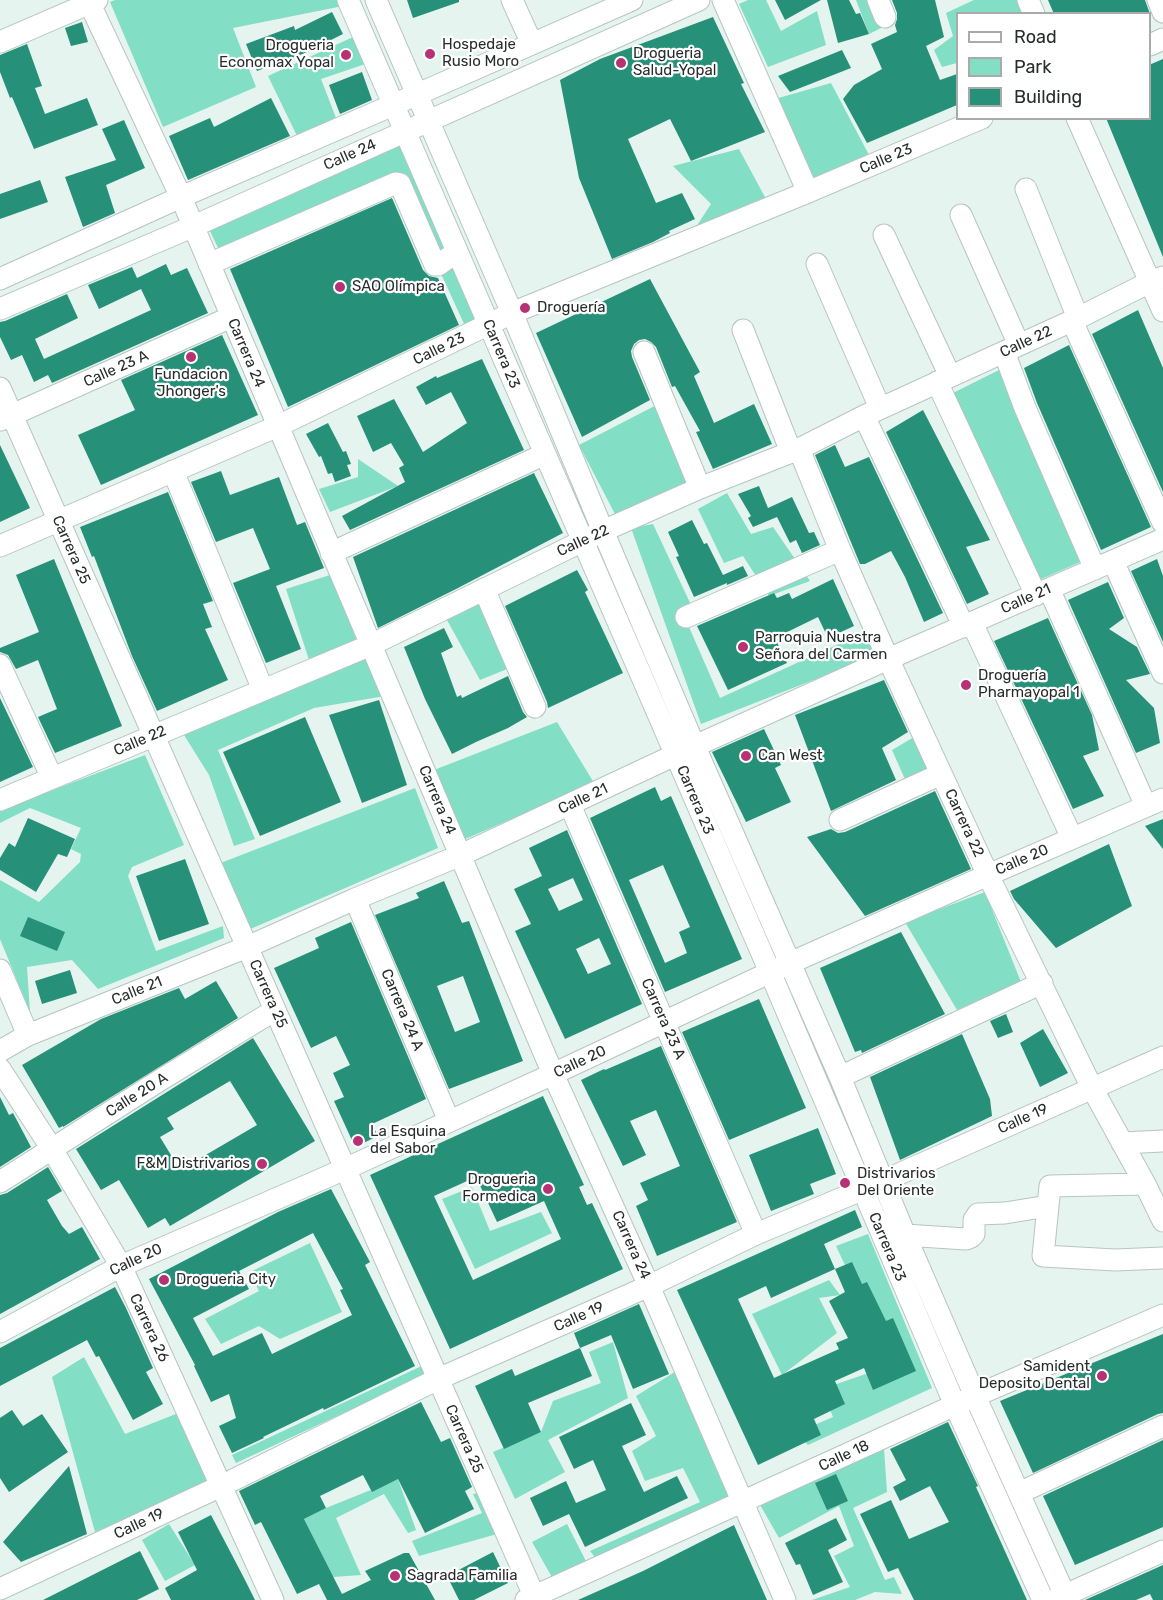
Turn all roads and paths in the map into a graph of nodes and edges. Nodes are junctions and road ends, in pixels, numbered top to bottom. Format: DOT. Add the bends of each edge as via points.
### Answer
graph roads {
  1 [pos="348,0"];
  2 [pos="376,0"];
  3 [pos="512,0"];
  4 [pos="632,0"];
  5 [pos="699,0"];
  6 [pos="723,0"];
  7 [pos="1158,0"];
  8 [pos="92,1"];
  9 [pos="610,4"];
  10 [pos="1163,12"];
  11 [pos="0,42"];
  12 [pos="532,44"];
  13 [pos="417,94"];
  14 [pos="393,105"];
  15 [pos="428,120"];
  16 [pos="977,120"];
  17 [pos="1078,120"];
  18 [pos="404,131"];
  19 [pos="1026,189"];
  20 [pos="808,192"];
  21 [pos="181,197"];
  22 [pos="961,215"];
  23 [pos="194,226"];
  24 [pos="884,235"];
  25 [pos="457,252"];
  26 [pos="209,264"];
  27 [pos="817,264"];
  28 [pos="0,279"];
  29 [pos="1156,279"];
  30 [pos="0,309"];
  31 [pos="1163,311"];
  32 [pos="512,313"];
  33 [pos="231,317"];
  34 [pos="1075,319"];
  35 [pos="489,325"];
  36 [pos="743,330"];
  37 [pos="1011,348"];
  38 [pos="644,352"];
  39 [pos="943,379"];
  40 [pos="0,388"];
  41 [pos="872,412"];
  42 [pos="6,418"];
  43 [pos="278,426"];
  44 [pos="795,451"];
  45 [pos="544,454"];
  46 [pos="173,471"];
  47 [pos="700,488"];
  48 [pos="58,521"];
  49 [pos="1163,523"];
  50 [pos="603,531"];
  51 [pos="1163,539"];
  52 [pos="582,541"];
  53 [pos="0,546"];
  54 [pos="840,550"];
  55 [pos="331,553"];
  56 [pos="1104,565"];
  57 [pos="484,589"];
  58 [pos="1042,592"];
  59 [pos="686,617"];
  60 [pos="968,625"];
  61 [pos="371,645"];
  62 [pos="888,660"];
  63 [pos="0,665"];
  64 [pos="1163,673"];
  65 [pos="263,690"];
  66 [pos="535,707"];
  67 [pos="153,736"];
  68 [pos="695,747"];
  69 [pos="675,755"];
  70 [pos="941,774"];
  71 [pos="52,778"];
  72 [pos="0,800"];
  73 [pos="1155,802"];
  74 [pos="570,805"];
  75 [pos="840,820"];
  76 [pos="1072,838"];
  77 [pos="461,855"];
  78 [pos="988,874"];
  79 [pos="354,899"];
  80 [pos="247,947"];
  81 [pos="790,963"];
  82 [pos="0,970"];
  83 [pos="770,972"];
  84 [pos="1042,983"];
  85 [pos="275,1010"];
  86 [pos="664,1022"];
  87 [pos="28,1035"];
  88 [pos="0,1051"];
  89 [pos="1163,1057"];
  90 [pos="0,1069"];
  91 [pos="553,1074"];
  92 [pos="840,1077"];
  93 [pos="1092,1088"];
  94 [pos="449,1121"];
  95 [pos="1163,1141"];
  96 [pos="1122,1143"];
  97 [pos="52,1149"];
  98 [pos="345,1169"];
  99 [pos="883,1181"];
  100 [pos="0,1182"];
  101 [pos="1145,1184"];
  102 [pos="862,1190"];
  103 [pos="1048,1206"];
  104 [pos="1163,1221"];
  105 [pos="756,1234"];
  106 [pos="905,1235"];
  107 [pos="1163,1258"];
  108 [pos="121,1266"];
  109 [pos="649,1286"];
  110 [pos="1163,1315"];
  111 [pos="0,1332"];
  112 [pos="438,1379"];
  113 [pos="975,1395"];
  114 [pos="955,1405"];
  115 [pos="1163,1426"];
  116 [pos="221,1486"];
  117 [pos="1019,1493"];
  118 [pos="742,1502"];
  119 [pos="1163,1551"];
  120 [pos="4,1587"];
  121 [pos="1062,1598"];
  122 [pos="532,1599"];
  123 [pos="273,1600"];
  124 [pos="785,1600"];
  125 [pos="1043,1600"];
  1 -- 14 [label="street, Carrera 23"];
  2 -- 13 [label="street, Carrera 23"];
  3 -- 12 [label="street"];
  4 -- 9 [label="street, Calle 24"];
  5 -- 15 [label="street, Calle 24"];
  6 -- 20 [label="street"];
  7 -- 10 [label="street"];
  8 -- 11 [label="street"];
  8 -- 21 [label="street, Carrera 24"];
  9 -- 12 [label="street, Calle 24"];
  12 -- 13 [label="street, Calle 24"];
  13 -- 14 [label="street, Calle 24"];
  13 -- 15 [label="street, Carrera 23"];
  14 -- 18 [label="street, Carrera 23"];
  14 -- 21 [label="street, Calle 24"];
  15 -- 18 [label="street, Calle 24"];
  15 -- 32 [label="street, Carrera 23"];
  16 -- 20 [label="street, Calle 23"];
  17 -- 29 [label="street"];
  18 -- 23 [label="street, Calle 24"];
  18 -- 25 [label="street, Carrera 23"];
  19 -- 34 [label="street"];
  20 -- 32 [label="street, Calle 23"];
  21 -- 23 [label="street, Carrera 24"];
  21 -- 28 [label="street, Calle 24"];
  22 -- 37 [label="street"];
  23 -- 26 [label="street, Carrera 24"];
  23 -- 30 [label="street, Calle 24"];
  24 -- 39 [label="street"];
  25 -- 26 [label="street" via="435,265 400,184 396,183"];
  25 -- 35 [label="street, Carrera 23"];
  26 -- 33 [label="street, Carrera 24"];
  27 -- 41 [label="street"];
  29 -- 31 [label="street"];
  29 -- 34 [label="street, Calle 22"];
  32 -- 35 [label="street, Calle 23"];
  32 -- 50 [label="street, Carrera 23"];
  33 -- 42 [label="street, Calle 23 A"];
  33 -- 43 [label="street, Carrera 24"];
  34 -- 37 [label="street, Calle 22"];
  34 -- 49 [label="street"];
  35 -- 43 [label="street, Calle 23"];
  35 -- 45 [label="street, Carrera 23"];
  36 -- 44 [label="street, Carrera 22"];
  37 -- 39 [label="street, Calle 22"];
  37 -- 56 [label="street" via="1025,408"];
  38 -- 47 [label="street"];
  39 -- 41 [label="street, Calle 22"];
  39 -- 58 [label="street"];
  40 -- 42 [label="street, Carrera 25"];
  41 -- 44 [label="street, Calle 22"];
  41 -- 60 [label="street"];
  42 -- 48 [label="street, Carrera 25"];
  43 -- 46 [label="street, Calle 23"];
  43 -- 55 [label="street, Carrera 24"];
  44 -- 47 [label="street, Calle 22"];
  44 -- 54 [label="street, Carrera 22"];
  45 -- 52 [label="street, Carrera 23"];
  45 -- 55 [label="street"];
  46 -- 48 [label="street, Calle 23"];
  46 -- 65 [label="street"];
  47 -- 50 [label="street, Calle 22"];
  48 -- 53 [label="street, Calle 23"];
  48 -- 67 [label="street, Carrera 25"];
  50 -- 52 [label="street, Calle 22"];
  50 -- 68 [label="street, Carrera 23"];
  51 -- 56 [label="street, Calle 21"];
  52 -- 57 [label="street, Calle 22"];
  52 -- 69 [label="street, Carrera 23"];
  54 -- 59 [label="street"];
  54 -- 62 [label="street, Carrera 22"];
  55 -- 61 [label="street, Carrera 24"];
  56 -- 58 [label="street, Calle 21"];
  56 -- 64 [label="street"];
  57 -- 61 [label="street, Calle 22"];
  57 -- 66 [label="street"];
  58 -- 60 [label="street, Calle 21"];
  58 -- 73 [label="street"];
  60 -- 62 [label="street, Calle 21"];
  60 -- 76 [label="street"];
  61 -- 65 [label="street, Calle 22"];
  61 -- 77 [label="street, Carrera 24"];
  62 -- 68 [label="street, Calle 21"];
  62 -- 70 [label="street, Carrera 22"];
  63 -- 71 [label="street"];
  65 -- 67 [label="street, Calle 22"];
  67 -- 71 [label="street, Calle 22"];
  67 -- 80 [label="street, Carrera 25"];
  68 -- 69 [label="street, Calle 21"];
  68 -- 81 [label="street, Carrera 23"];
  69 -- 74 [label="street, Calle 21"];
  69 -- 83 [label="street, Carrera 23"];
  70 -- 75 [label="street"];
  70 -- 78 [label="street, Carrera 22"];
  71 -- 72 [label="street, Calle 22"];
  73 -- 76 [label="street, Calle 20"];
  74 -- 77 [label="street, Calle 21"];
  74 -- 86 [label="street, Carrera 23 A"];
  76 -- 78 [label="street, Calle 20"];
  77 -- 79 [label="street, Calle 21"];
  77 -- 91 [label="street, Carrera 24"];
  78 -- 81 [label="street, Calle 20"];
  78 -- 84 [label="street, Carrera 22"];
  79 -- 80 [label="street, Calle 21"];
  79 -- 94 [label="street, Carrera 24 A"];
  80 -- 85 [label="street, Carrera 25"];
  80 -- 87 [label="street, Calle 21"];
  81 -- 83 [label="street, Calle 20"];
  81 -- 92 [label="street, Carrera 23"];
  82 -- 87 [label="street"];
  83 -- 86 [label="street, Calle 20"];
  83 -- 102 [label="street, Carrera 23"];
  84 -- 92 [label="street"];
  84 -- 93 [label="street, Carrera 22"];
  85 -- 97 [label="street, Calle 20 A"];
  85 -- 98 [label="street, Carrera 25"];
  86 -- 91 [label="street, Calle 20"];
  86 -- 105 [label="street, Carrera 23 A"];
  87 -- 88 [label="street, Calle 21"];
  89 -- 93 [label="street, Calle 19"];
  90 -- 97 [label="street, Carrera 26"];
  91 -- 94 [label="street, Calle 20"];
  91 -- 109 [label="street, Carrera 24"];
  92 -- 99 [label="street, Carrera 23"];
  93 -- 96 [label="street, Carrera 22"];
  93 -- 99 [label="street, Calle 19"];
  94 -- 98 [label="street, Calle 20"];
  95 -- 96 [label="street"];
  96 -- 101 [label="street, Carrera 22"];
  97 -- 100 [label="street, Calle 20 A"];
  97 -- 108 [label="street, Carrera 26"];
  98 -- 108 [label="street, Calle 20"];
  98 -- 112 [label="street, Carrera 25"];
  99 -- 102 [label="street, Calle 19"];
  99 -- 106 [label="street, Carrera 23"];
  101 -- 103 [label="street" via="1050,1186"];
  101 -- 104 [label="street, Carrera 22"];
  102 -- 105 [label="street, Calle 19"];
  102 -- 114 [label="street, Carrera 23"];
  103 -- 106 [label="street" via="978,1214 974,1234 966,1239"];
  103 -- 107 [label="street" via="1043,1256"];
  105 -- 109 [label="street, Calle 19"];
  106 -- 113 [label="street, Carrera 23"];
  108 -- 111 [label="street, Calle 20"];
  108 -- 116 [label="street, Carrera 26"];
  109 -- 112 [label="street, Calle 19"];
  109 -- 118 [label="street, Carrera 24"];
  110 -- 113 [label="street, Calle 18"];
  112 -- 116 [label="street, Calle 19"];
  112 -- 122 [label="street, Carrera 25"];
  113 -- 114 [label="street, Calle 18"];
  113 -- 117 [label="street, Carrera 23"];
  114 -- 118 [label="street, Calle 18"];
  114 -- 125 [label="street, Carrera 23"];
  115 -- 117 [label="street"];
  116 -- 120 [label="street, Calle 19"];
  116 -- 123 [label="street, Carrera 26"];
  117 -- 121 [label="street, Carrera 23"];
  118 -- 122 [label="street, Calle 18"];
  118 -- 124 [label="street, Carrera 24"];
  119 -- 121 [label="street"];
}
